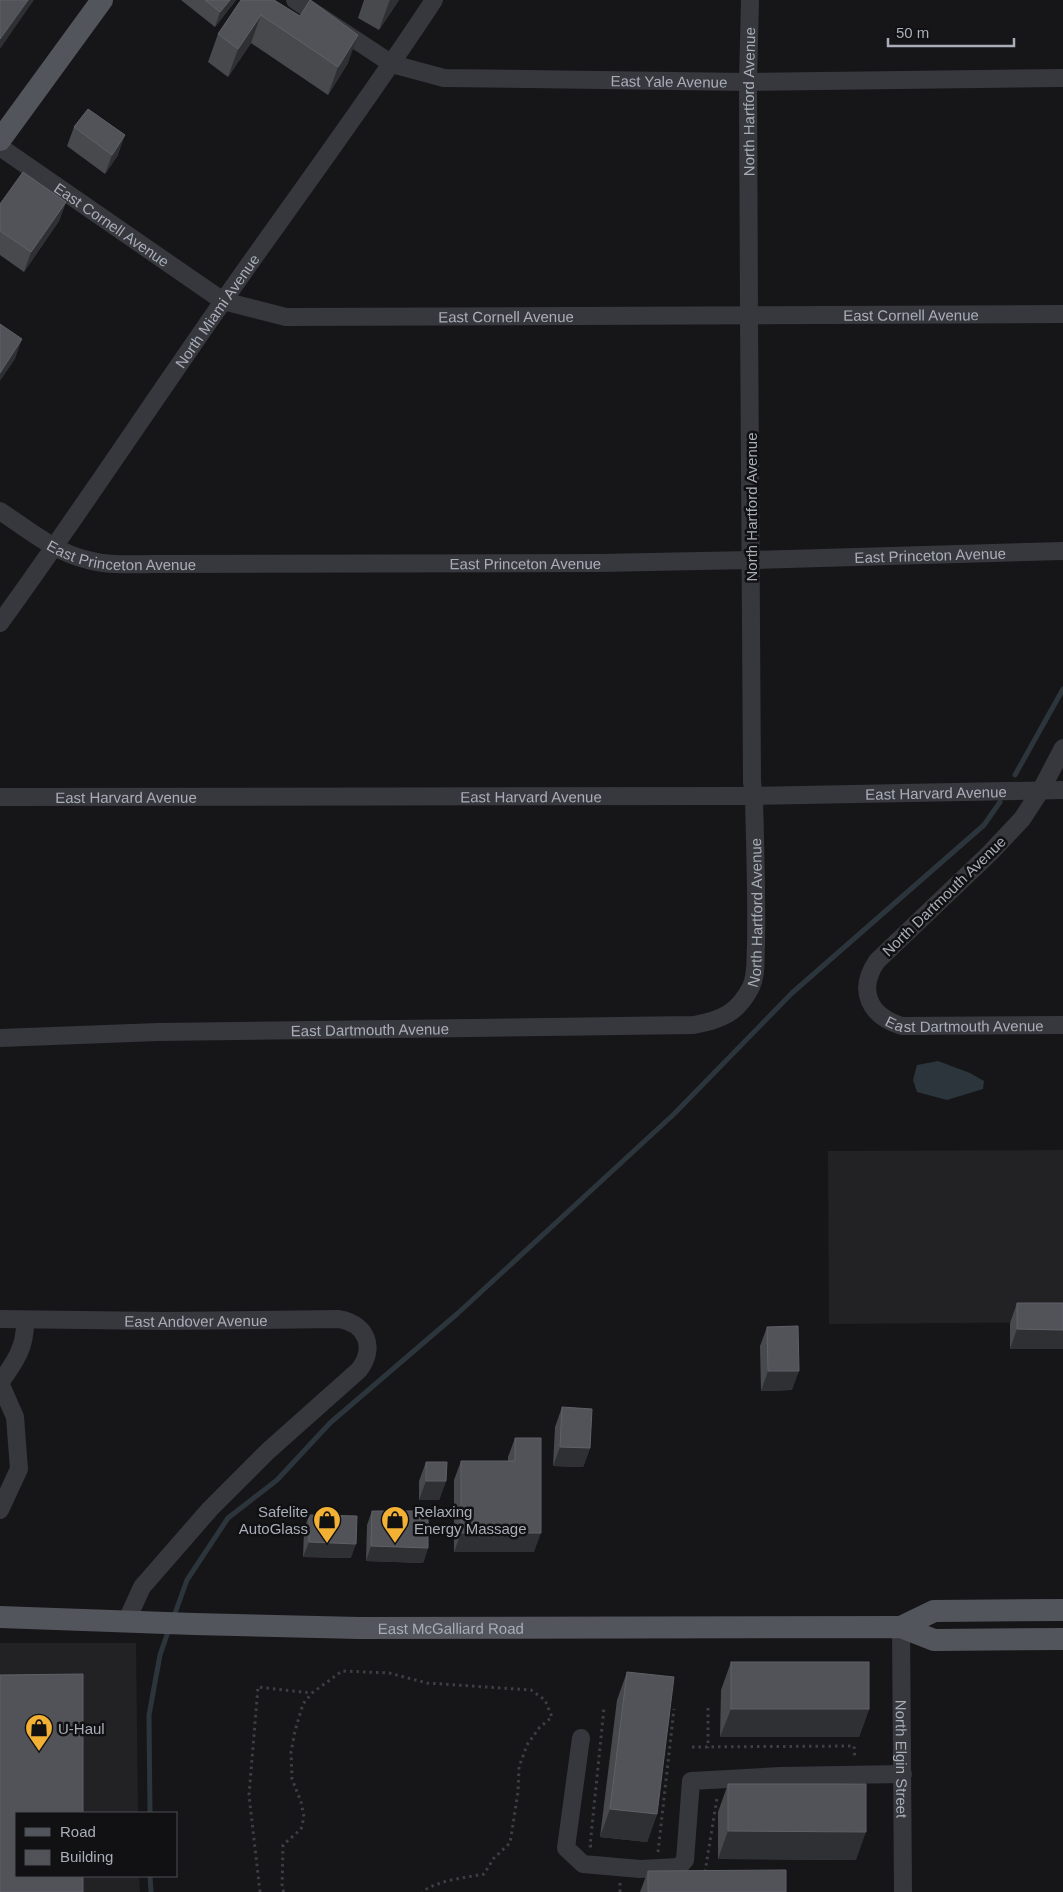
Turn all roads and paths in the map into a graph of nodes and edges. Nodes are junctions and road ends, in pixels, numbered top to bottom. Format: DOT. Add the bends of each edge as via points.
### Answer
graph roads {
  1 [pos="102,0"];
  2 [pos="295,0"];
  3 [pos="434,0"];
  4 [pos="750,0"];
  5 [pos="392,64"];
  6 [pos="1063,78"];
  7 [pos="748,82"];
  8 [pos="0,140"];
  9 [pos="0,146"];
  10 [pos="223,301"];
  11 [pos="1063,314"];
  12 [pos="749,315"];
  13 [pos="0,511"];
  14 [pos="55,547"];
  15 [pos="1063,551"];
  16 [pos="751,560"];
  17 [pos="0,623"];
  18 [pos="1063,748"];
  19 [pos="1041,790"];
  20 [pos="1063,790"];
  21 [pos="754,796"];
  22 [pos="0,797"];
  23 [pos="736,1008"];
  24 [pos="873,1008"];
  25 [pos="1063,1025"];
  26 [pos="0,1038"];
  27 [pos="0,1319"];
  28 [pos="25,1320"];
  29 [pos="0,1383"];
  30 [pos="0,1510"];
  31 [pos="1063,1610"];
  32 [pos="0,1617"];
  33 [pos="136,1622"];
  34 [pos="902,1627"];
  35 [pos="1063,1640"];
  36 [pos="312,1693"];
  37 [pos="604,1708"];
  38 [pos="708,1708"];
  39 [pos="674,1709"];
  40 [pos="581,1738"];
  41 [pos="692,1747"];
  42 [pos="708,1748"];
  43 [pos="855,1764"];
  44 [pos="903,1774"];
  45 [pos="726,1798"];
  46 [pos="599,1847"];
  47 [pos="650,1852"];
  48 [pos="705,1872"];
  49 [pos="260,1892"];
  50 [pos="284,1892"];
  51 [pos="422,1892"];
  52 [pos="903,1892"];
  1 -- 8 [label="main road"];
  2 -- 5 [label="street, East Yale Avenue"];
  3 -- 5 [label="street, North Miami Avenue"];
  4 -- 7 [label="street, North Hartford Avenue"];
  5 -- 7 [label="street, East Yale Avenue" via="444,78"];
  5 -- 10 [label="street, North Miami Avenue"];
  6 -- 7 [label="street, East Yale Avenue"];
  7 -- 12 [label="street, North Hartford Avenue"];
  9 -- 10 [label="street, East Cornell Avenue"];
  10 -- 12 [label="street, East Cornell Avenue" via="286,317"];
  10 -- 14 [label="street, North Miami Avenue"];
  11 -- 12 [label="street, East Cornell Avenue"];
  12 -- 16 [label="street, North Hartford Avenue"];
  13 -- 14 [label="street, East Princeton Avenue"];
  14 -- 16 [label="street, East Princeton Avenue" via="91,561 154,564"];
  14 -- 17 [label="street, North Miami Avenue"];
  15 -- 16 [label="street, East Princeton Avenue"];
  16 -- 21 [label="street, North Hartford Avenue"];
  18 -- 19 [label="street, North Dartmouth Avenue"];
  19 -- 20 [label="street, East Harvard Avenue"];
  19 -- 21 [label="street, East Harvard Avenue"];
  19 -- 24 [label="street, North Dartmouth Avenue" via="1022,819 990,853 877,961 866,982"];
  21 -- 22 [label="street, East Harvard Avenue"];
  21 -- 23 [label="street, North Hartford Avenue" via="755,972 752,985"];
  23 -- 26 [label="street, East Dartmouth Avenue" via="714,1021 694,1025 168,1032"];
  24 -- 25 [label="street, East Dartmouth Avenue" via="890,1022 909,1027"];
  27 -- 28 [label="street, East Andover Avenue"];
  28 -- 29 [label="street" via="20,1352"];
  28 -- 33 [label="street, East Andover Avenue" via="339,1319 356,1325 367,1342 368,1355 359,1370 268,1451 210,1509 142,1587"];
  29 -- 30 [label="street" via="15,1417 19,1469"];
  31 -- 34 [label="main road, East McGalliard Road" via="934,1610"];
  32 -- 33 [label="main road, East McGalliard Road"];
  33 -- 34 [label="main road, East McGalliard Road" via="359,1628"];
  34 -- 35 [label="main road, East McGalliard Road" via="934,1640"];
  34 -- 44 [label="street, North Elgin Street"];
  36 -- 49 [label="path" via="258,1687 249,1795"];
  36 -- 50 [label="path" via="303,1704 291,1752 292,1779 304,1817 301,1829 284,1845"];
  36 -- 51 [label="path" via="342,1671 369,1671 427,1683 531,1690 546,1700 552,1717 527,1745 519,1767 510,1843 494,1858 484,1874 457,1879"];
  37 -- 46 [label="path" via="590,1846"];
  38 -- 42 [label="path"];
  39 -- 47 [label="path" via="658,1853"];
  40 -- 44 [label="street" via="566,1848 583,1864 640,1869 679,1867 685,1860 691,1781"];
  41 -- 42 [label="path"];
  42 -- 43 [label="path" via="854,1746"];
  44 -- 52 [label="street, North Elgin Street"];
  45 -- 48 [label="path" via="717,1798"];
}
